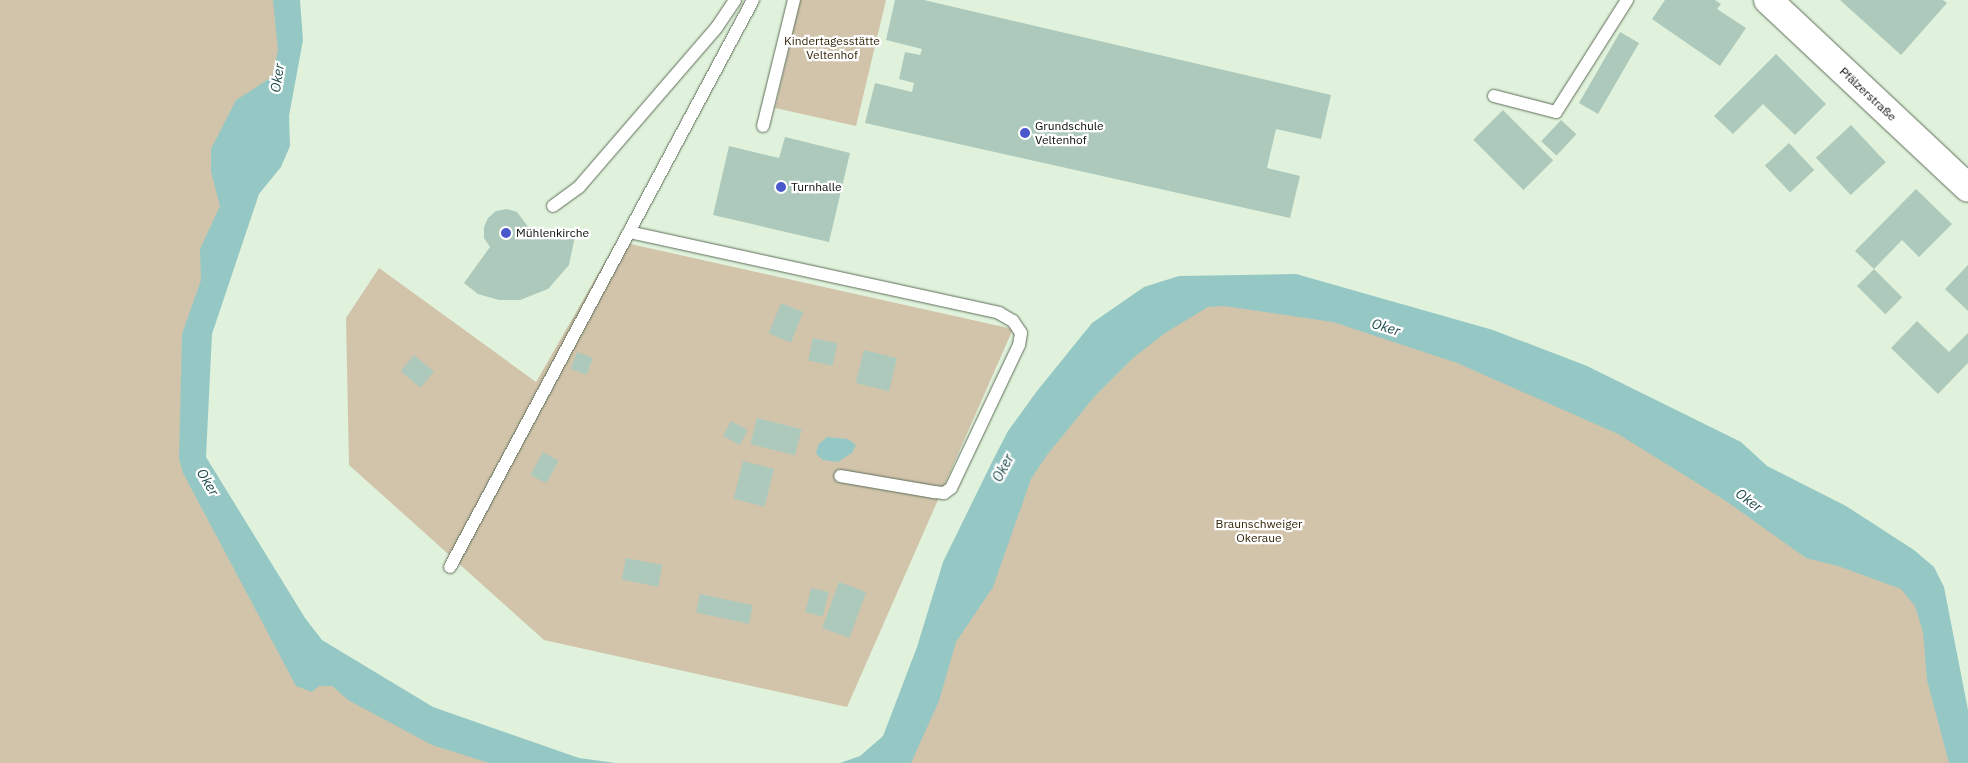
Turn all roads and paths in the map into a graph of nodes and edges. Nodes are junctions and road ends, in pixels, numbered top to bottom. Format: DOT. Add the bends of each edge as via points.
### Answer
graph roads {
  1 [pos="735,0"];
  2 [pos="753,0"];
  3 [pos="794,0"];
  4 [pos="1627,0"];
  5 [pos="1768,0"];
  6 [pos="1494,96"];
  7 [pos="763,126"];
  8 [pos="1968,188"];
  9 [pos="553,206"];
  10 [pos="629,232"];
  11 [pos="840,476"];
  12 [pos="450,567"];
  1 -- 9 [label="lane" via="717,27 579,187"];
  2 -- 10 [label="lane"];
  3 -- 7 [label="lane"];
  4 -- 6 [label="lane" via="1556,112"];
  5 -- 8 [label="street, Pfälzerstraße"];
  10 -- 11 [label="lane" via="999,313 1013,321 1021,333 1019,345 950,488 944,493 934,492"];
  10 -- 12 [label="lane"];
}
